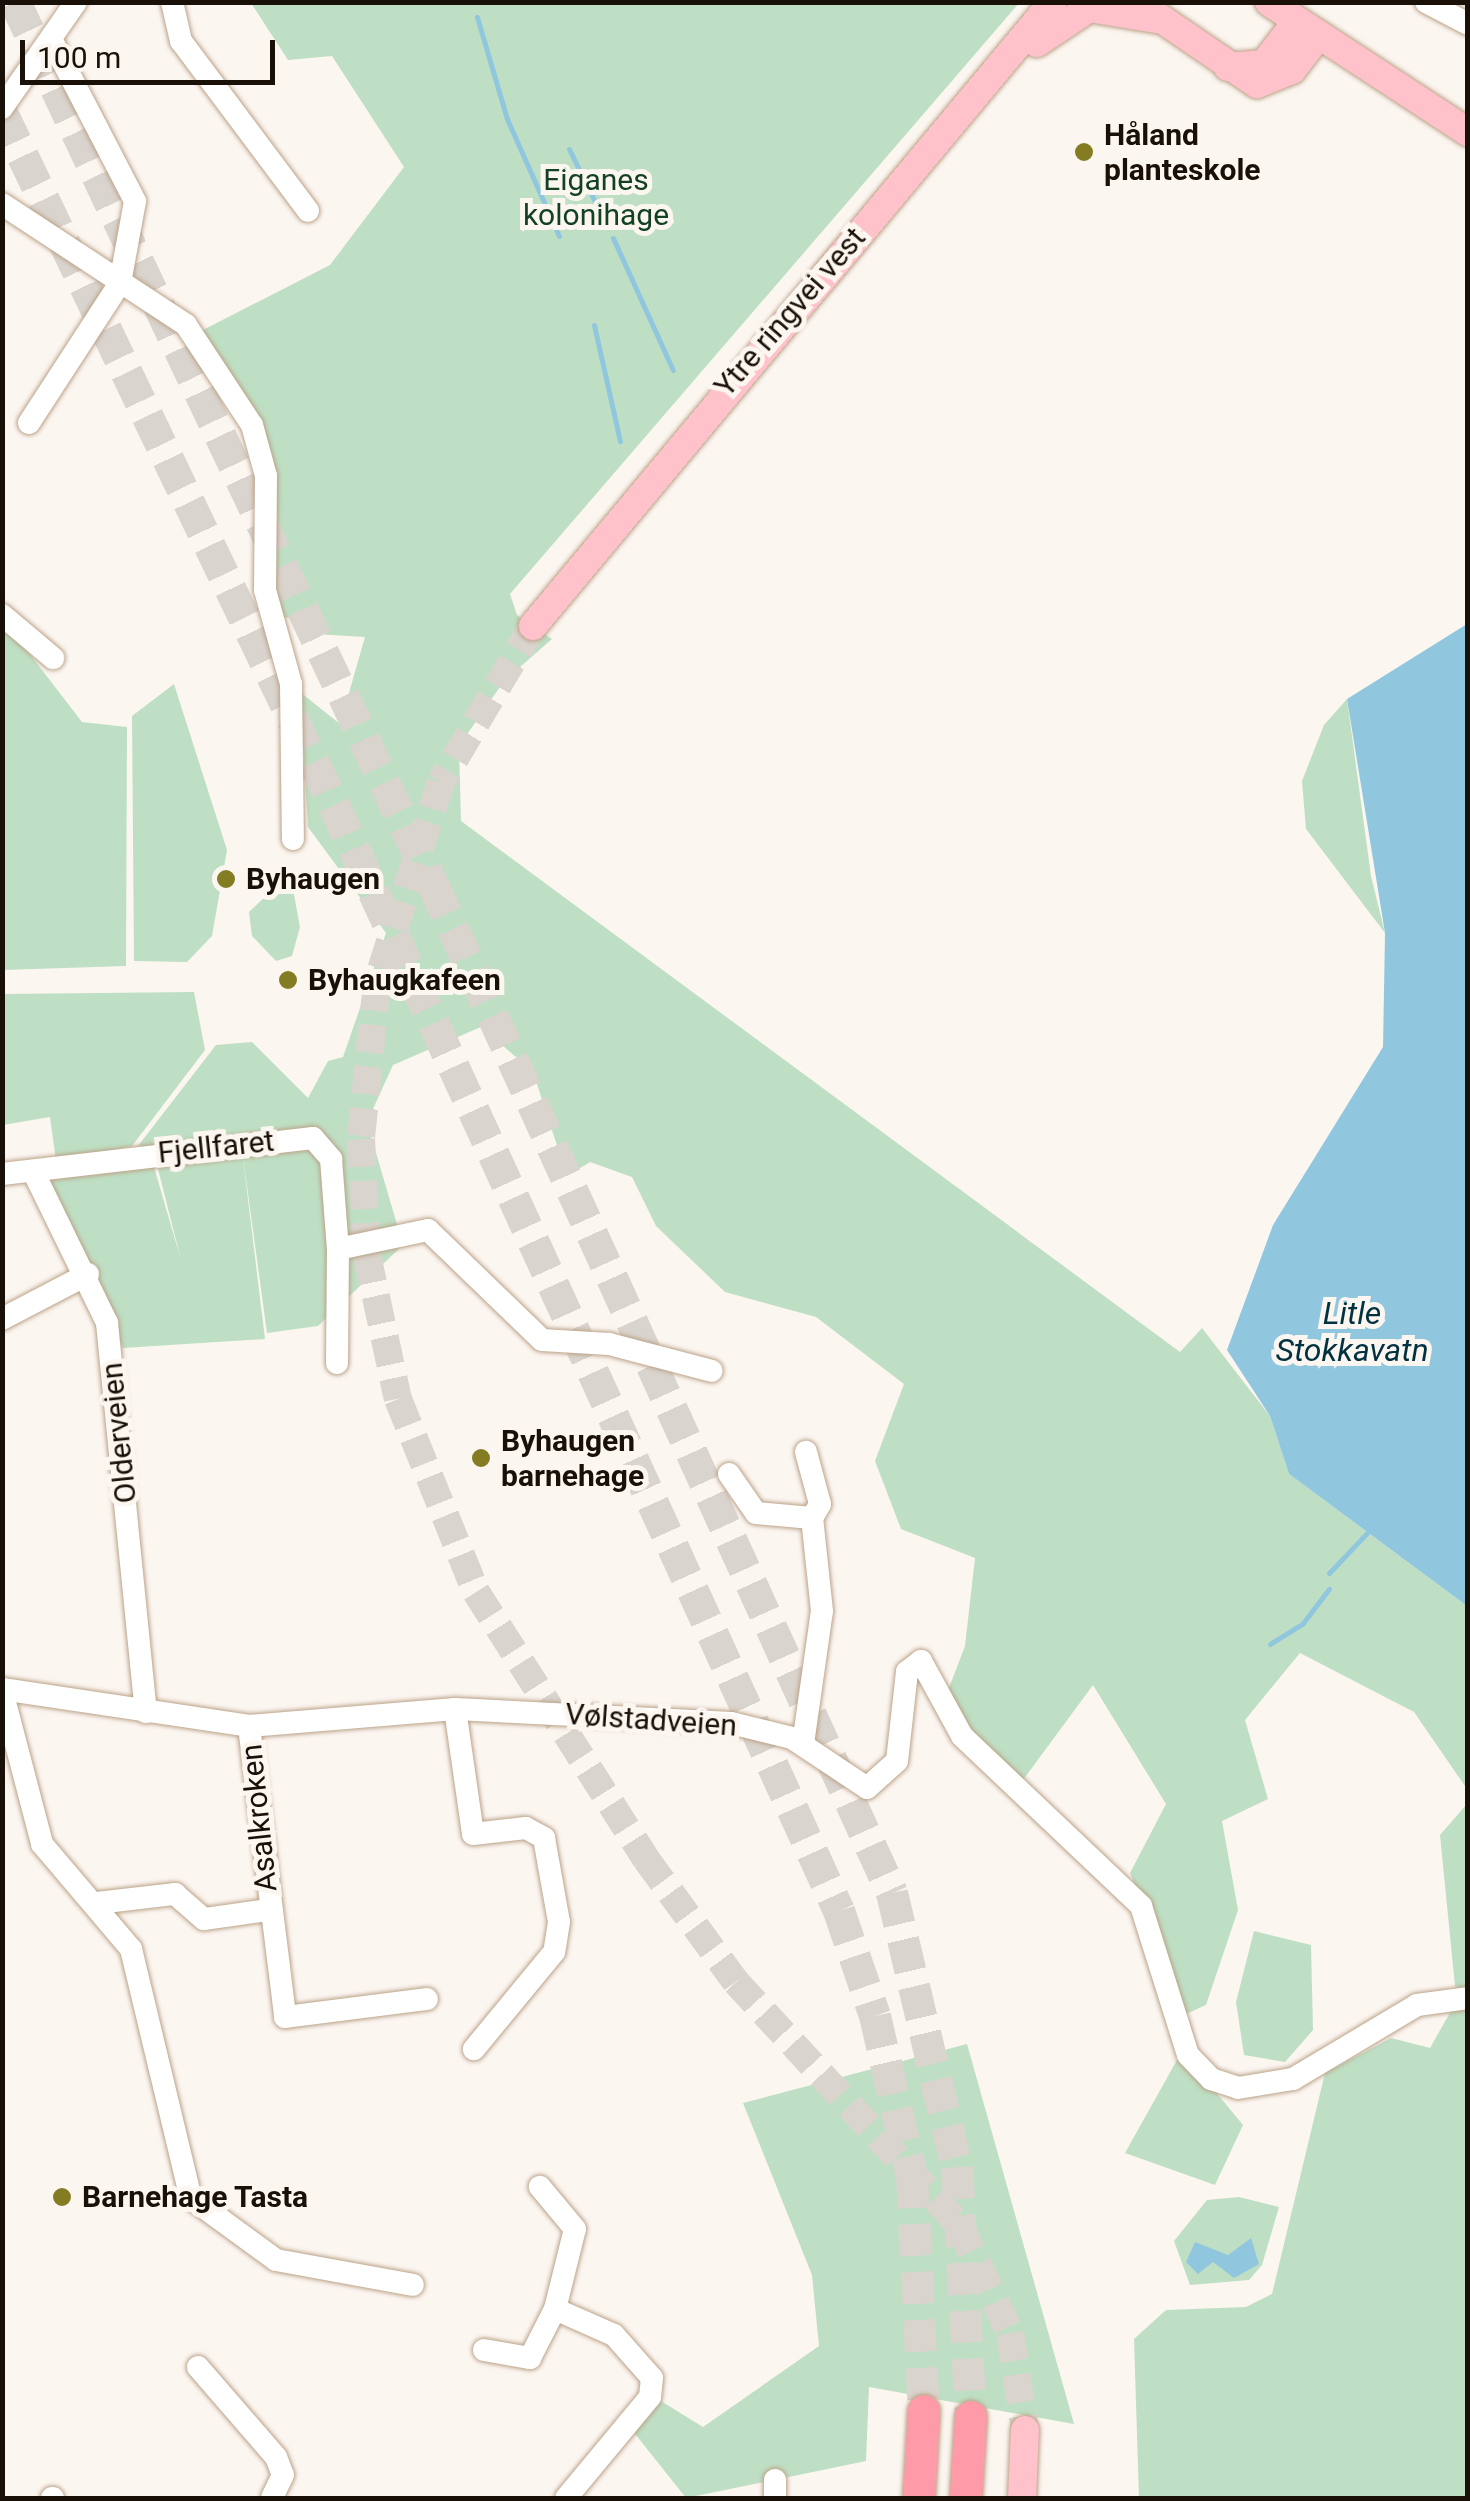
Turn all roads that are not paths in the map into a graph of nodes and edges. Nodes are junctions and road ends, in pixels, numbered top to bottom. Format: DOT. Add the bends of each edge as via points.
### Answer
graph roads {
  1 [pos="76,2"];
  2 [pos="172,2"];
  3 [pos="1269,2"];
  4 [pos="1426,2"];
  5 [pos="1051,3"];
  6 [pos="1147,11"];
  7 [pos="1468,24"];
  8 [pos="1308,28"];
  9 [pos="51,39"];
  10 [pos="2,108"];
  11 [pos="946,130"];
  12 [pos="1468,132"];
  13 [pos="2,204"];
  14 [pos="308,211"];
  15 [pos="120,282"];
  16 [pos="29,423"];
  17 [pos="2,614"];
  18 [pos="534,626"];
  19 [pos="53,658"];
  20 [pos="293,839"];
  21 [pos="33,1171"];
  22 [pos="2,1174"];
  23 [pos="338,1248"];
  24 [pos="88,1274"];
  25 [pos="2,1319"];
  26 [pos="338,1362"];
  27 [pos="712,1372"];
  28 [pos="806,1452"];
  29 [pos="729,1474"];
  30 [pos="812,1518"];
  31 [pos="2,1690"];
  32 [pos="455,1709"];
  33 [pos="146,1712"];
  34 [pos="249,1726"];
  35 [pos="803,1744"];
  36 [pos="14,1783"];
  37 [pos="97,1903"];
  38 [pos="268,1910"];
  39 [pos="1468,1998"];
  40 [pos="428,2000"];
  41 [pos="474,2049"];
  42 [pos="540,2186"];
  43 [pos="413,2285"];
  44 [pos="556,2309"];
  45 [pos="484,2350"];
  46 [pos="198,2366"];
  47 [pos="924,2412"];
  48 [pos="971,2417"];
  49 [pos="1025,2430"];
  50 [pos="272,2498"];
  51 [pos="566,2498"];
  52 [pos="919,2498"];
  53 [pos="966,2498"];
  54 [pos="1022,2498"];
  1 -- 9 [label="street"];
  2 -- 14 [label="street" via="181,41"];
  3 -- 8 [label="main road"];
  4 -- 7 [label="street"];
  5 -- 11 [label="main road, Ytre ringvei vest"];
  6 -- 8 [label="main road" via="1226,67 1264,64"];
  6 -- 11 [label="main road" via="1075,12 978,111"];
  8 -- 12 [label="main road"];
  9 -- 10 [label="street"];
  9 -- 15 [label="street" via="135,202"];
  11 -- 18 [label="main road, Ytre ringvei vest"];
  13 -- 15 [label="street"];
  15 -- 16 [label="street"];
  15 -- 20 [label="street" via="197,336 255,434 268,498 265,590 291,684"];
  17 -- 19 [label="street"];
  21 -- 22 [label="street, Fjellfaret"];
  21 -- 23 [label="street, Fjellfaret" via="313,1138 330,1159"];
  21 -- 24 [label="street, Olderveien"];
  23 -- 26 [label="street, Fjellfaret"];
  23 -- 27 [label="street" via="428,1230 542,1340 609,1344"];
  24 -- 25 [label="street"];
  24 -- 33 [label="street, Olderveien" via="110,1344"];
  28 -- 30 [label="street" via="820,1504"];
  29 -- 30 [label="street" via="756,1513"];
  30 -- 35 [label="street" via="822,1611"];
  31 -- 33 [label="street, Vølstadveien"];
  31 -- 36 [label="street"];
  32 -- 34 [label="street, Vølstadveien"];
  32 -- 35 [label="street, Vølstadveien" via="731,1722"];
  32 -- 41 [label="street" via="473,1834 526,1828 544,1838 559,1922 554,1952"];
  33 -- 34 [label="street, Vølstadveien"];
  34 -- 38 [label="street, Asalkroken"];
  35 -- 39 [label="street, Vølstadveien" via="860,1787 881,1782 900,1751 907,1672 926,1663 962,1736 1141,1906 1188,2055 1224,2085 1294,2079 1417,2005"];
  36 -- 37 [label="street" via="46,1851"];
  37 -- 38 [label="street, Asalkroken" via="175,1894 204,1918"];
  37 -- 43 [label="street" via="131,1949 192,2198 276,2260"];
  38 -- 40 [label="street, Asalkroken" via="287,2019"];
  42 -- 44 [label="street" via="575,2228"];
  44 -- 45 [label="street" via="530,2358"];
  44 -- 51 [label="street" via="614,2335 652,2378 650,2398"];
  46 -- 50 [label="street" via="276,2457 283,2475"];
  47 -- 52 [label="highway"];
  48 -- 53 [label="highway"];
  49 -- 54 [label="main road"];
}
